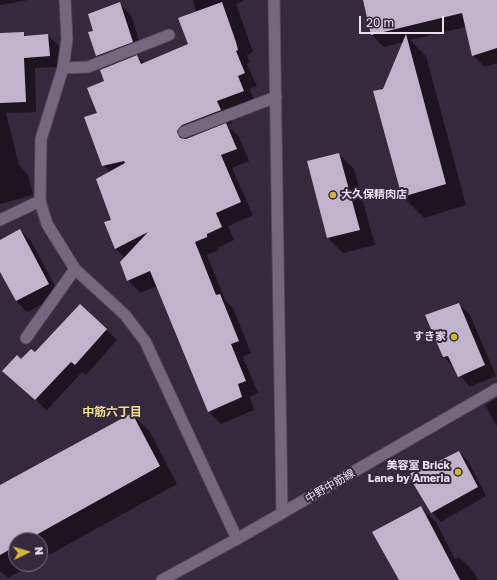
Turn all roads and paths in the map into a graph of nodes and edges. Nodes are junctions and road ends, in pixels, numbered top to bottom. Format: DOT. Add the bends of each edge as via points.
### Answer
graph roads {
  1 [pos="65,0"];
  2 [pos="274,0"];
  3 [pos="169,35"];
  4 [pos="63,68"];
  5 [pos="276,97"];
  6 [pos="184,132"];
  7 [pos="40,201"];
  8 [pos="0,220"];
  9 [pos="75,269"];
  10 [pos="26,338"];
  11 [pos="497,389"];
  12 [pos="282,513"];
  13 [pos="237,539"];
  14 [pos="162,580"];
  1 -- 4 [label="street" via="67,39"];
  2 -- 5 [label="street"];
  3 -- 4 [label="street" via="88,67"];
  4 -- 7 [label="street" via="41,139"];
  5 -- 6 [label="street"];
  5 -- 12 [label="street"];
  7 -- 8 [label="street"];
  7 -- 9 [label="street" via="47,224"];
  9 -- 10 [label="street"];
  9 -- 13 [label="street" via="125,315 145,341"];
  11 -- 12 [label="street, 中野中筋線"];
  12 -- 13 [label="street, 中野中筋線"];
  13 -- 14 [label="street, 中野中筋線"];
}
